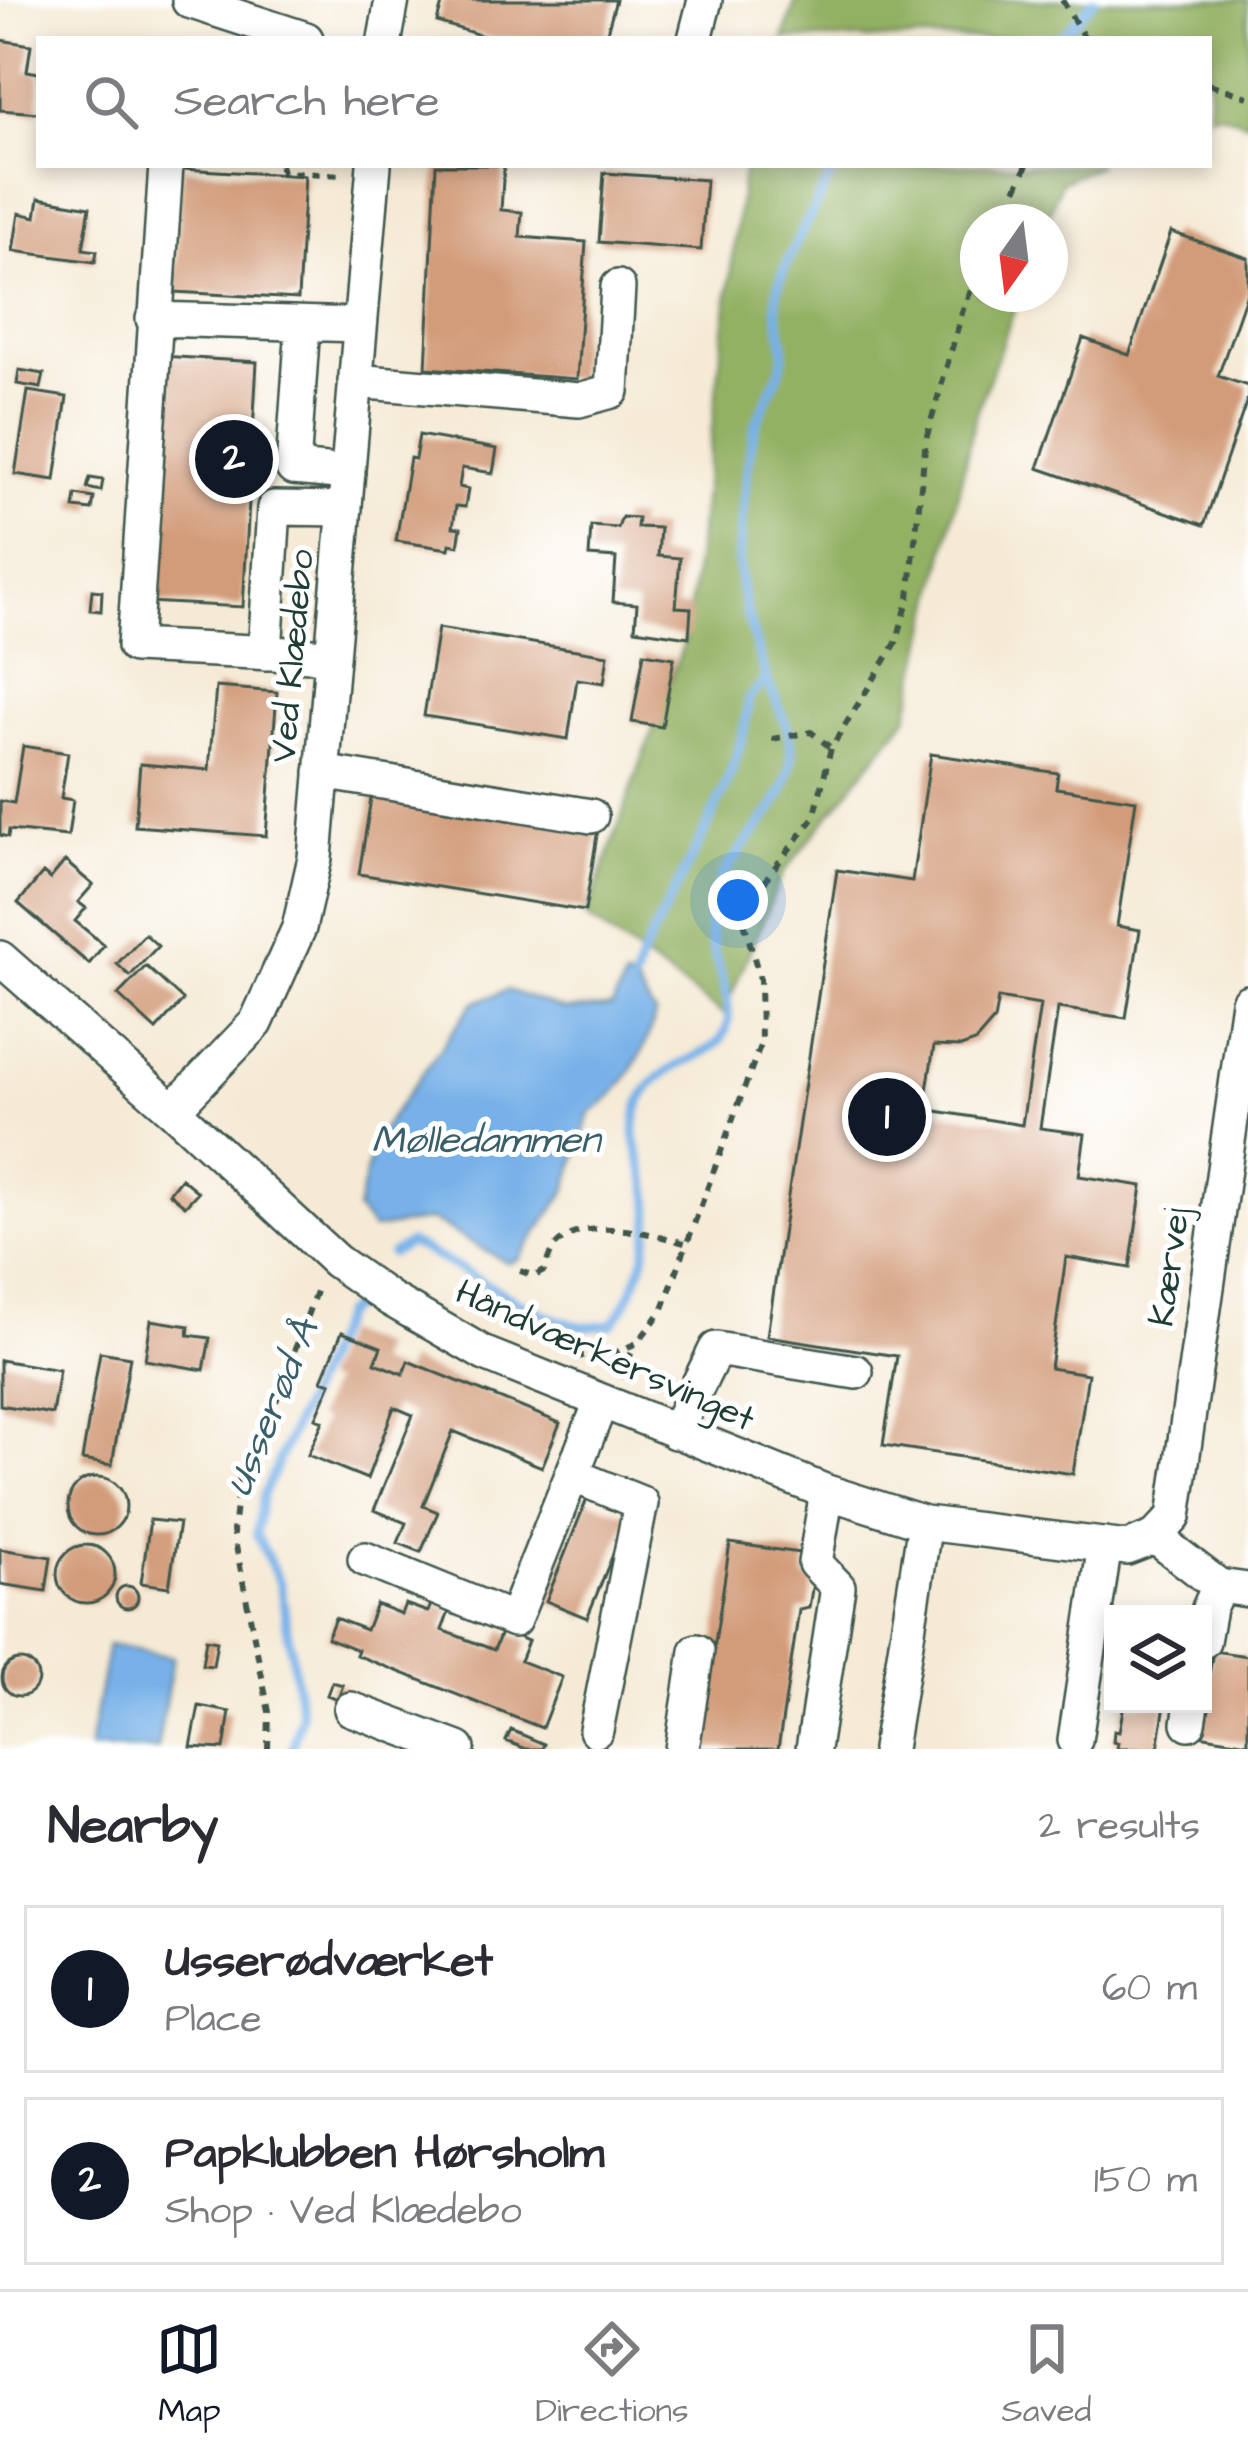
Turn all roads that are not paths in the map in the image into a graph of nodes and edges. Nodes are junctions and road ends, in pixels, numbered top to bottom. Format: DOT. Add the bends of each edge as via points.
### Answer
graph roads {
  1 [pos="705,0"];
  2 [pos="189,1"];
  3 [pos="298,36"];
  4 [pos="696,36"];
  5 [pos="166,168"];
  6 [pos="374,171"];
  7 [pos="618,287"];
  8 [pos="153,319"];
  9 [pos="303,325"];
  10 [pos="360,325"];
  11 [pos="356,381"];
  12 [pos="348,473"];
  13 [pos="345,509"];
  14 [pos="266,653"];
  15 [pos="332,656"];
  16 [pos="322,772"];
  17 [pos="591,816"];
  18 [pos="0,958"];
  19 [pos="1248,1001"];
  20 [pos="173,1110"];
  21 [pos="1238,1132"];
  22 [pos="856,1372"];
  23 [pos="602,1402"];
  24 [pos="675,1432"];
  25 [pos="572,1474"];
  26 [pos="826,1492"];
  27 [pos="925,1523"];
  28 [pos="1155,1537"];
  29 [pos="1106,1545"];
  30 [pos="365,1559"];
  31 [pos="1233,1588"];
  32 [pos="697,1651"];
  33 [pos="351,1709"];
  34 [pos="596,1730"];
  35 [pos="1075,1740"];
  36 [pos="458,1749"];
  37 [pos="682,1749"];
  38 [pos="813,1749"];
  39 [pos="889,1749"];
  1 -- 4 [label="street"];
  2 -- 3 [label="street"];
  5 -- 8 [label="street"];
  6 -- 10 [label="street, Ved Klædebo"];
  7 -- 11 [label="street" via="612,391 578,400"];
  8 -- 9 [label="street"];
  8 -- 14 [label="street" via="134,646"];
  9 -- 10 [label="street"];
  9 -- 12 [label="street" via="293,468"];
  10 -- 11 [label="street, Ved Klædebo"];
  11 -- 12 [label="street, Ved Klædebo"];
  12 -- 13 [label="street, Ved Klædebo"];
  13 -- 14 [label="street" via="274,508"];
  13 -- 15 [label="street, Ved Klædebo"];
  14 -- 15 [label="street"];
  15 -- 16 [label="street, Ved Klædebo"];
  16 -- 17 [label="street"];
  16 -- 20 [label="street, Ved Klædebo" via="315,858 278,981 256,1023"];
  18 -- 20 [label="street, Håndværkersvinget"];
  19 -- 21 [label="street, Kærvej"];
  20 -- 23 [label="street, Håndværkersvinget" via="336,1261 390,1299 485,1354"];
  21 -- 28 [label="street, Kærvej" via="1174,1517"];
  22 -- 24 [label="street" via="716,1349"];
  23 -- 24 [label="street, Håndværkersvinget"];
  23 -- 25 [label="street"];
  24 -- 26 [label="street, Håndværkersvinget"];
  25 -- 30 [label="street" via="514,1620"];
  25 -- 34 [label="street" via="641,1503"];
  26 -- 27 [label="street, Håndværkersvinget"];
  26 -- 38 [label="street" via="815,1563 838,1587"];
  27 -- 29 [label="street, Håndværkersvinget"];
  27 -- 39 [label="street"];
  28 -- 29 [label="street, Håndværkersvinget" via="1127,1548"];
  28 -- 31 [label="street"];
  29 -- 35 [label="street"];
  32 -- 37 [label="street"];
  33 -- 36 [label="street"];
}
